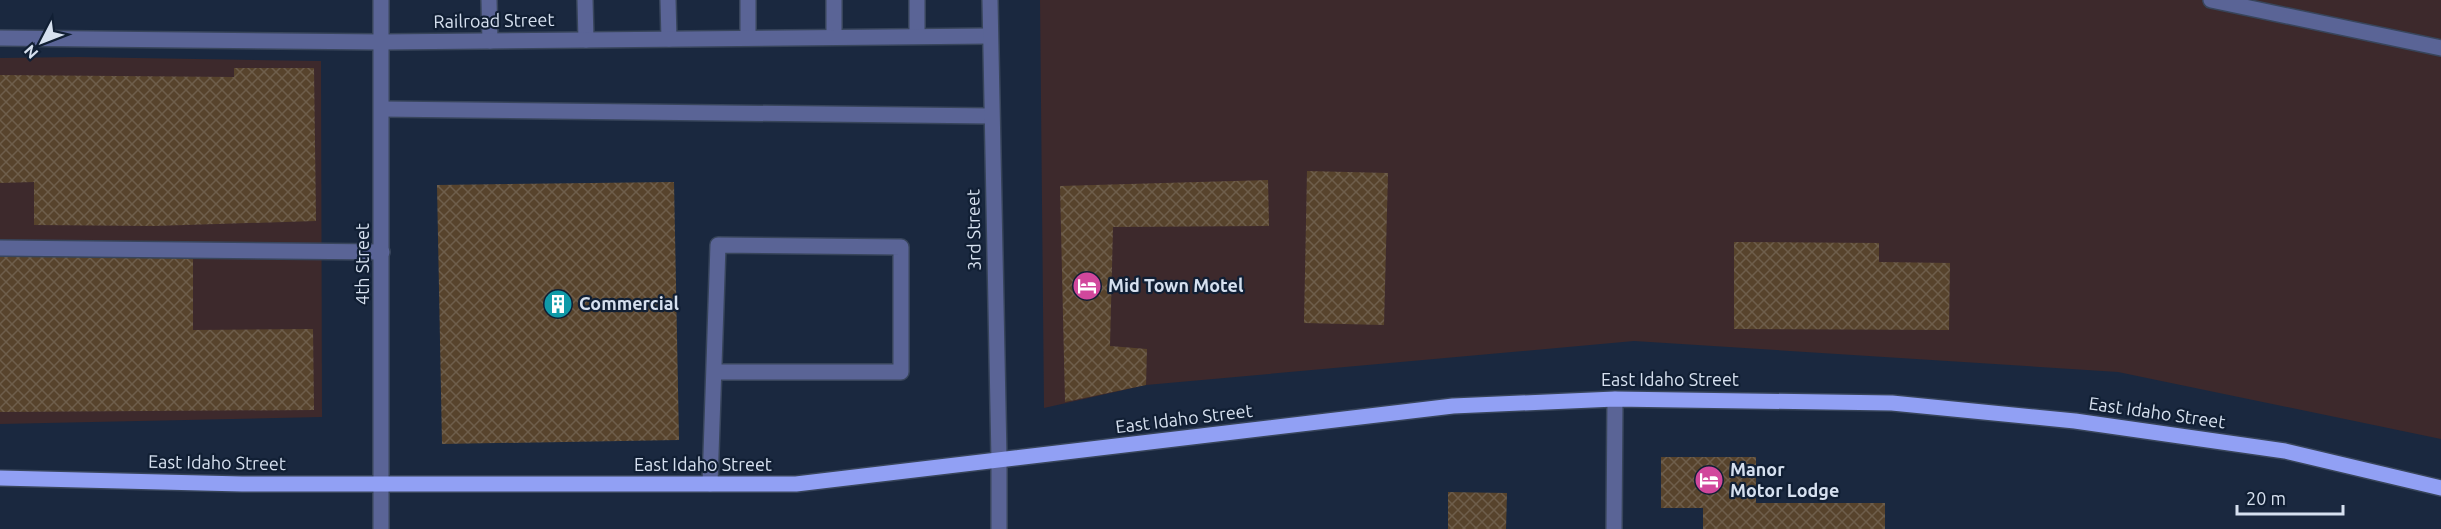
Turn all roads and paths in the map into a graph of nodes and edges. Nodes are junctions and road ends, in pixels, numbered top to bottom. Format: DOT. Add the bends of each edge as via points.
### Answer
graph roads {
  1 [pos="381,0"];
  2 [pos="489,0"];
  3 [pos="585,0"];
  4 [pos="668,0"];
  5 [pos="748,0"];
  6 [pos="834,0"];
  7 [pos="917,0"];
  8 [pos="990,0"];
  9 [pos="2211,0"];
  10 [pos="917,36"];
  11 [pos="989,36"];
  12 [pos="834,37"];
  13 [pos="0,38"];
  14 [pos="748,38"];
  15 [pos="669,39"];
  16 [pos="586,40"];
  17 [pos="490,41"];
  18 [pos="382,42"];
  19 [pos="2441,48"];
  20 [pos="382,109"];
  21 [pos="991,116"];
  22 [pos="0,248"];
  23 [pos="382,252"];
  24 [pos="714,372"];
  25 [pos="1615,399"];
  26 [pos="999,459"];
  27 [pos="0,478"];
  28 [pos="381,484"];
  29 [pos="710,484"];
  30 [pos="2441,488"];
  31 [pos="381,529"];
  32 [pos="999,529"];
  33 [pos="1614,529"];
  1 -- 18 [label="street, 4th Street"];
  2 -- 17 [label="street"];
  3 -- 16 [label="street"];
  4 -- 15 [label="street"];
  5 -- 14 [label="street"];
  6 -- 12 [label="street"];
  7 -- 10 [label="street"];
  8 -- 11 [label="street, 3rd Street"];
  9 -- 19 [label="street"];
  10 -- 11 [label="street, Railroad Street"];
  10 -- 12 [label="street, Railroad Street"];
  11 -- 21 [label="street, 3rd Street"];
  12 -- 14 [label="street, Railroad Street"];
  13 -- 18 [label="street, Railroad Street"];
  14 -- 15 [label="street, Railroad Street"];
  15 -- 16 [label="street, Railroad Street"];
  16 -- 17 [label="street, Railroad Street"];
  17 -- 18 [label="street, Railroad Street"];
  18 -- 20 [label="street, 4th Street"];
  20 -- 21 [label="street"];
  20 -- 23 [label="street, 4th Street"];
  21 -- 26 [label="street, 3rd Street"];
  22 -- 23 [label="street"];
  23 -- 28 [label="street, 4th Street"];
  24 -- 24 [label="street" via="718,244 901,247 901,372"];
  24 -- 29 [label="street"];
  25 -- 26 [label="main road, East Idaho Street" via="1453,406"];
  25 -- 30 [label="main road, East Idaho Street" via="1892,403 2075,421 2285,451"];
  25 -- 33 [label="street"];
  26 -- 29 [label="main road, East Idaho Street" via="796,484"];
  26 -- 32 [label="street, 3rd Street"];
  27 -- 28 [label="main road, East Idaho Street"];
  28 -- 29 [label="main road, East Idaho Street"];
  28 -- 31 [label="street, 4th Street"];
}
